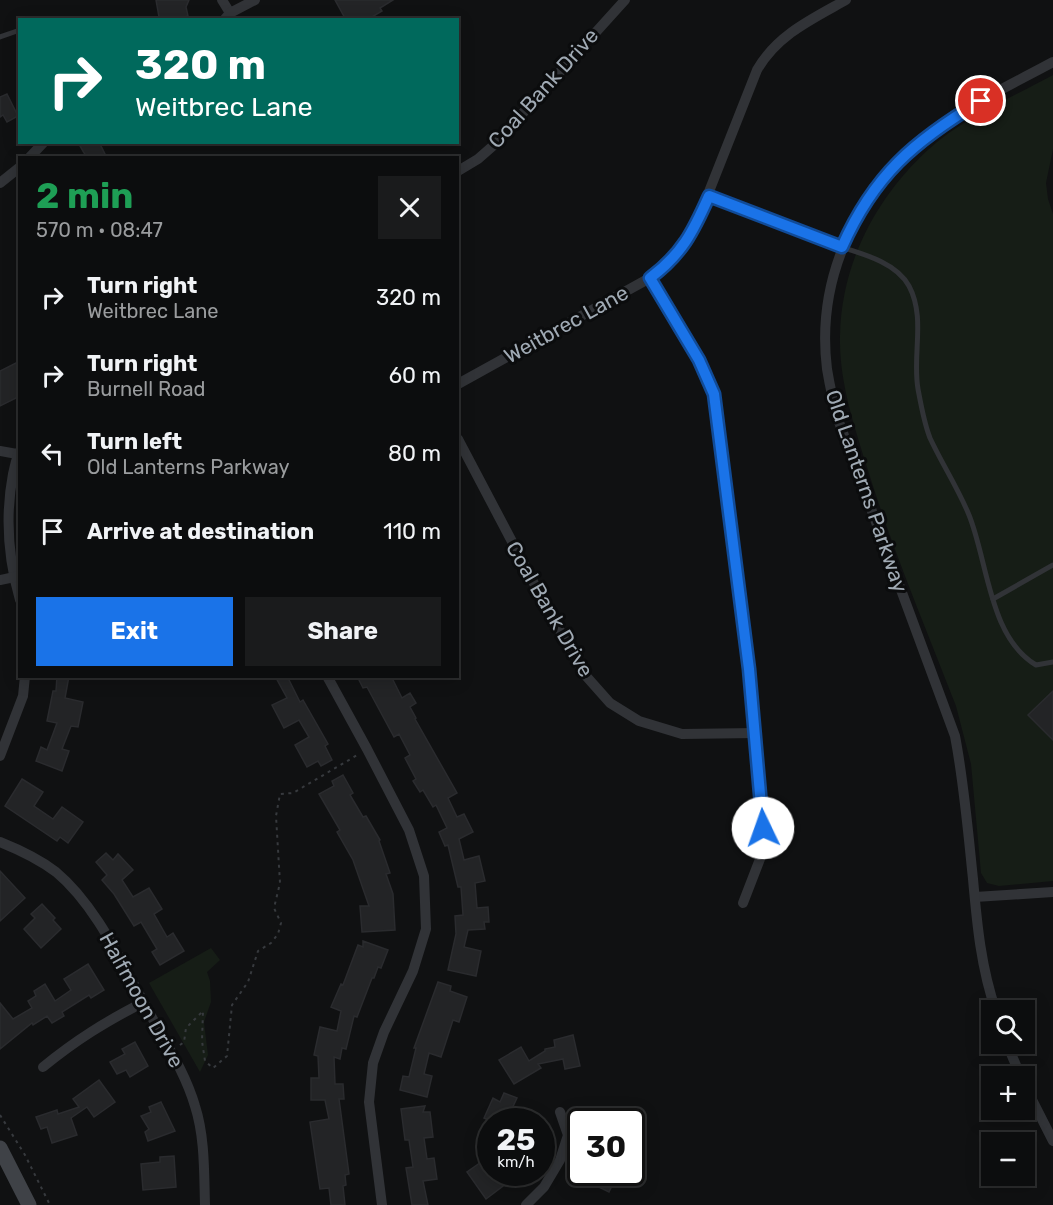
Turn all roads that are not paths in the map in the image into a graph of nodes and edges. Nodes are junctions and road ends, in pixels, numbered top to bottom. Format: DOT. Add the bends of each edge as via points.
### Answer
graph roads {
  1 [pos="222,0"];
  2 [pos="255,0"];
  3 [pos="625,0"];
  4 [pos="846,0"];
  5 [pos="227,16"];
  6 [pos="18,31"];
  7 [pos="0,37"];
  8 [pos="1053,62"];
  9 [pos="42,144"];
  10 [pos="31,156"];
  11 [pos="18,169"];
  12 [pos="459,170"];
  13 [pos="0,183"];
  14 [pos="709,196"];
  15 [pos="842,247"];
  16 [pos="650,278"];
  17 [pos="459,383"];
  18 [pos="459,441"];
  19 [pos="0,451"];
  20 [pos="18,453"];
  21 [pos="1053,565"];
  22 [pos="16,576"];
  23 [pos="0,580"];
  24 [pos="993,599"];
  25 [pos="1053,662"];
  26 [pos="25,678"];
  27 [pos="328,678"];
  28 [pos="756,733"];
  29 [pos="0,756"];
  30 [pos="0,842"];
  31 [pos="1053,891"];
  32 [pos="975,897"];
  33 [pos="743,903"];
  34 [pos="992,1000"];
  35 [pos="144,1002"];
  36 [pos="43,1067"];
  37 [pos="1035,1106"];
  38 [pos="560,1112"];
  39 [pos="1053,1141"];
  40 [pos="0,1148"];
  41 [pos="29,1205"];
  42 [pos="205,1205"];
  43 [pos="382,1205"];
  44 [pos="526,1205"];
  1 -- 5 [label="street"];
  2 -- 5 [label="street"];
  3 -- 12 [label="street, Coal Bank Drive" via="494,145"];
  4 -- 14 [label="street, Weitbrec Lane" via="794,29 763,59"];
  6 -- 7 [label="lane"];
  8 -- 15 [label="street, Old Lanterns Parkway" via="942,124 919,142 871,194"];
  9 -- 10 [label="street"];
  11 -- 13 [label="street"];
  14 -- 15 [label="street"];
  14 -- 16 [label="street, Weitbrec Lane" via="683,248"];
  15 -- 24 [label="lane" via="891,268 902,276 912,293 918,311 915,362 924,417 970,518"];
  15 -- 32 [label="street, Old Lanterns Parkway" via="826,328 831,392 871,512 955,736"];
  16 -- 17 [label="street, Weitbrec Lane"];
  16 -- 28 [label="street" via="699,360 714,394"];
  18 -- 28 [label="street, Coal Bank Drive" via="564,639 586,676 610,703 639,721 682,734"];
  19 -- 20 [label="street"];
  20 -- 22 [label="street" via="7,526"];
  21 -- 24 [label="lane"];
  22 -- 23 [label="street"];
  24 -- 25 [label="lane" via="1020,653 1036,665"];
  26 -- 29 [label="street" via="23,696"];
  27 -- 43 [label="street" via="409,830 424,876 426,929 413,971 373,1064 369,1102"];
  28 -- 33 [label="street" via="763,828 760,859"];
  30 -- 35 [label="street, Halfmoon Drive" via="24,851 48,867 76,893 97,920"];
  31 -- 32 [label="street"];
  32 -- 34 [label="street, Old Lanterns Parkway" via="979,941"];
  35 -- 36 [label="street" via="102,1023"];
  35 -- 42 [label="street, Halfmoon Drive" via="184,1075 196,1107"];
  37 -- 39 [label="street"];
  38 -- 44 [label="street" via="568,1135 560,1160 544,1187"];
  40 -- 41 [label="main road"];
}
